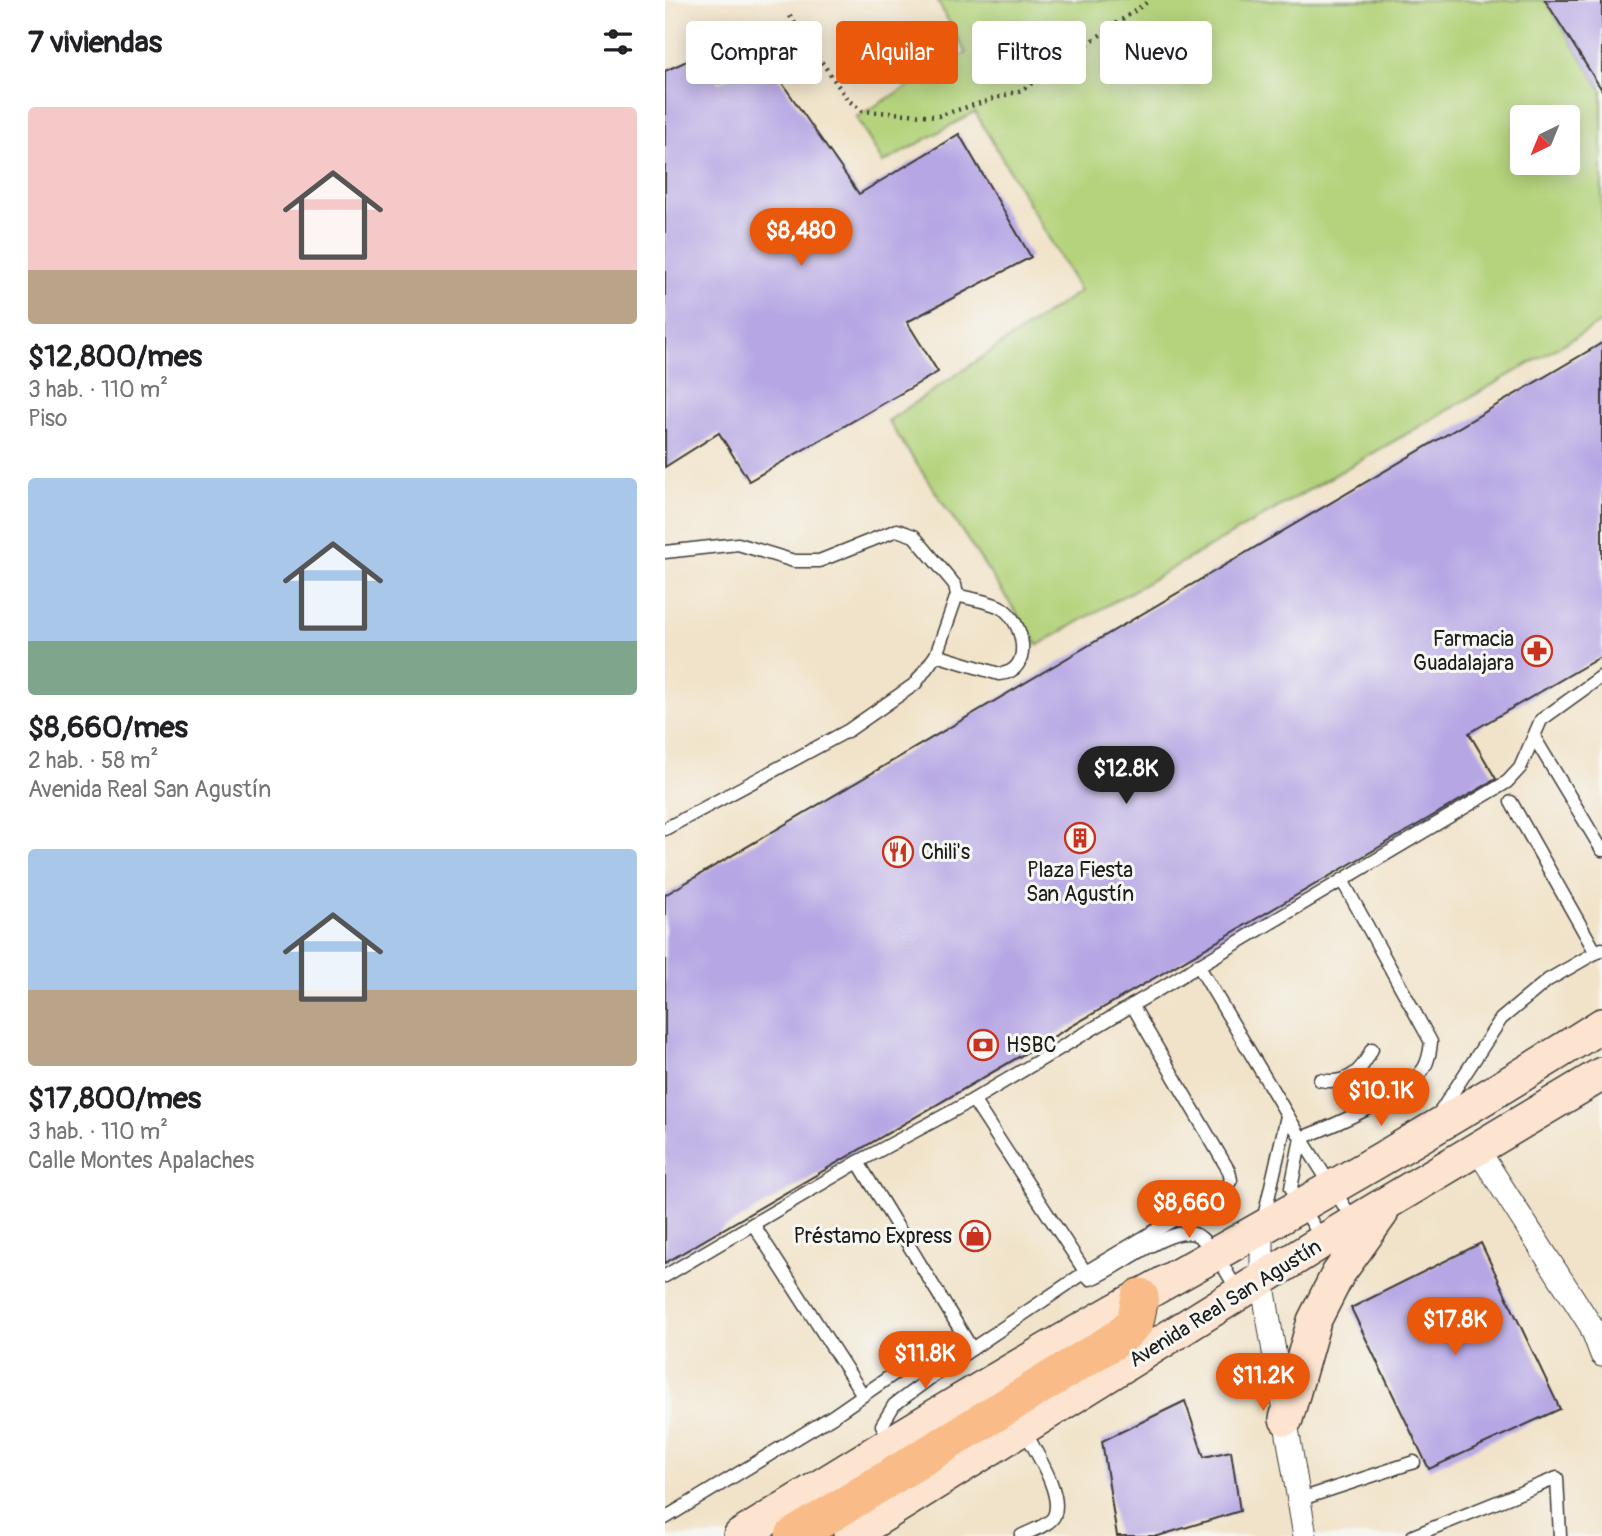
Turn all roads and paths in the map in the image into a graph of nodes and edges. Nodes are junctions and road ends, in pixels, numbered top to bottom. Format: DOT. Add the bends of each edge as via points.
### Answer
graph roads {
  1 [pos="1150,0"];
  2 [pos="790,16"];
  3 [pos="665,552"];
  4 [pos="957,595"];
  5 [pos="936,655"];
  6 [pos="1602,676"];
  7 [pos="1534,737"];
  8 [pos="1511,802"];
  9 [pos="665,829"];
  10 [pos="1602,850"];
  11 [pos="1342,880"];
  12 [pos="1599,951"];
  13 [pos="1198,965"];
  14 [pos="1132,1005"];
  15 [pos="1602,1025"];
  16 [pos="1372,1049"];
  17 [pos="1602,1074"];
  18 [pos="1320,1080"];
  19 [pos="973,1100"];
  20 [pos="1287,1116"];
  21 [pos="1424,1136"];
  22 [pos="1301,1138"];
  23 [pos="1478,1150"];
  24 [pos="859,1162"];
  25 [pos="1331,1188"];
  26 [pos="1390,1203"];
  27 [pos="1301,1205"];
  28 [pos="1355,1223"];
  29 [pos="753,1224"];
  30 [pos="1262,1227"];
  31 [pos="1323,1241"];
  32 [pos="1216,1256"];
  33 [pos="1084,1273"];
  34 [pos="665,1276"];
  35 [pos="1251,1287"];
  36 [pos="1140,1297"];
  37 [pos="972,1349"];
  38 [pos="1602,1355"];
  39 [pos="954,1361"];
  40 [pos="863,1395"];
  41 [pos="1286,1419"];
  42 [pos="1024,1429"];
  43 [pos="893,1442"];
  44 [pos="1414,1462"];
  45 [pos="1298,1500"];
  46 [pos="665,1518"];
  47 [pos="858,1534"];
  48 [pos="740,1536"];
  49 [pos="794,1536"];
  50 [pos="1021,1536"];
  51 [pos="1305,1536"];
  52 [pos="1413,1536"];
  53 [pos="1560,1536"];
  1 -- 2 [label="path" via="1023,90 938,116 862,111 848,100"];
  3 -- 4 [label="lane" via="738,544 795,561 819,561 897,530 914,536 955,585"];
  4 -- 5 [label="lane"];
  4 -- 5 [label="lane" via="1002,608 1016,626 1023,657 1010,673 999,674"];
  5 -- 9 [label="lane" via="915,684 849,730"];
  6 -- 7 [label="lane" via="1543,719"];
  7 -- 10 [label="lane"];
  7 -- 11 [label="lane" via="1520,768 1507,782"];
  8 -- 12 [label="lane"];
  11 -- 13 [label="lane"];
  11 -- 22 [label="lane" via="1431,1042 1430,1055 1423,1070 1396,1091 1342,1122"];
  12 -- 21 [label="lane" via="1548,981 1501,1019"];
  13 -- 14 [label="lane"];
  13 -- 20 [label="lane"];
  14 -- 19 [label="lane"];
  14 -- 33 [label="lane" via="1231,1180 1222,1192"];
  15 -- 21 [label="main road, Avenida Real San Agustín"];
  16 -- 18 [label="lane" via="1364,1065 1347,1079"];
  17 -- 23 [label="main road, Avenida Real San Agustín"];
  19 -- 24 [label="lane"];
  19 -- 33 [label="lane"];
  20 -- 22 [label="lane"];
  20 -- 30 [label="lane"];
  21 -- 25 [label="main road, Avenida Real San Agustín"];
  22 -- 25 [label="lane"];
  22 -- 27 [label="lane" via="1291,1188"];
  23 -- 26 [label="main road, Avenida Real San Agustín"];
  23 -- 38 [label="street" via="1591,1326"];
  24 -- 29 [label="lane"];
  24 -- 37 [label="lane"];
  25 -- 27 [label="main road, Avenida Real San Agustín"];
  25 -- 28 [label="lane"];
  26 -- 28 [label="main road, Avenida Real San Agustín"];
  26 -- 41 [label="main road" via="1338,1274 1314,1321"];
  27 -- 30 [label="main road, Avenida Real San Agustín"];
  27 -- 31 [label="lane"];
  28 -- 31 [label="main road, Avenida Real San Agustín"];
  29 -- 34 [label="lane"];
  29 -- 40 [label="lane"];
  30 -- 32 [label="main road, Avenida Real San Agustín"];
  30 -- 35 [label="street"];
  31 -- 35 [label="main road, Avenida Real San Agustín"];
  32 -- 33 [label="lane" via="1199,1236 1180,1233 1091,1279"];
  32 -- 35 [label="lane"];
  32 -- 36 [label="main road, Avenida Real San Agustín"];
  33 -- 37 [label="lane"];
  35 -- 41 [label="street"];
  35 -- 42 [label="main road, Avenida Real San Agustín"];
  36 -- 43 [label="main road, Avenida Real San Agustín"];
  36 -- 49 [label="main road" via="1135,1322 1120,1337"];
  37 -- 39 [label="lane"];
  39 -- 40 [label="lane" via="911,1362"];
  39 -- 43 [label="lane" via="888,1411 883,1425"];
  40 -- 46 [label="lane"];
  41 -- 45 [label="street"];
  42 -- 47 [label="main road, Avenida Real San Agustín"];
  42 -- 50 [label="lane" via="1052,1482 1055,1511 1050,1521"];
  43 -- 48 [label="main road, Avenida Real San Agustín"];
  44 -- 45 [label="lane"];
  45 -- 51 [label="street"];
  52 -- 53 [label="lane" via="1557,1478"];
}
